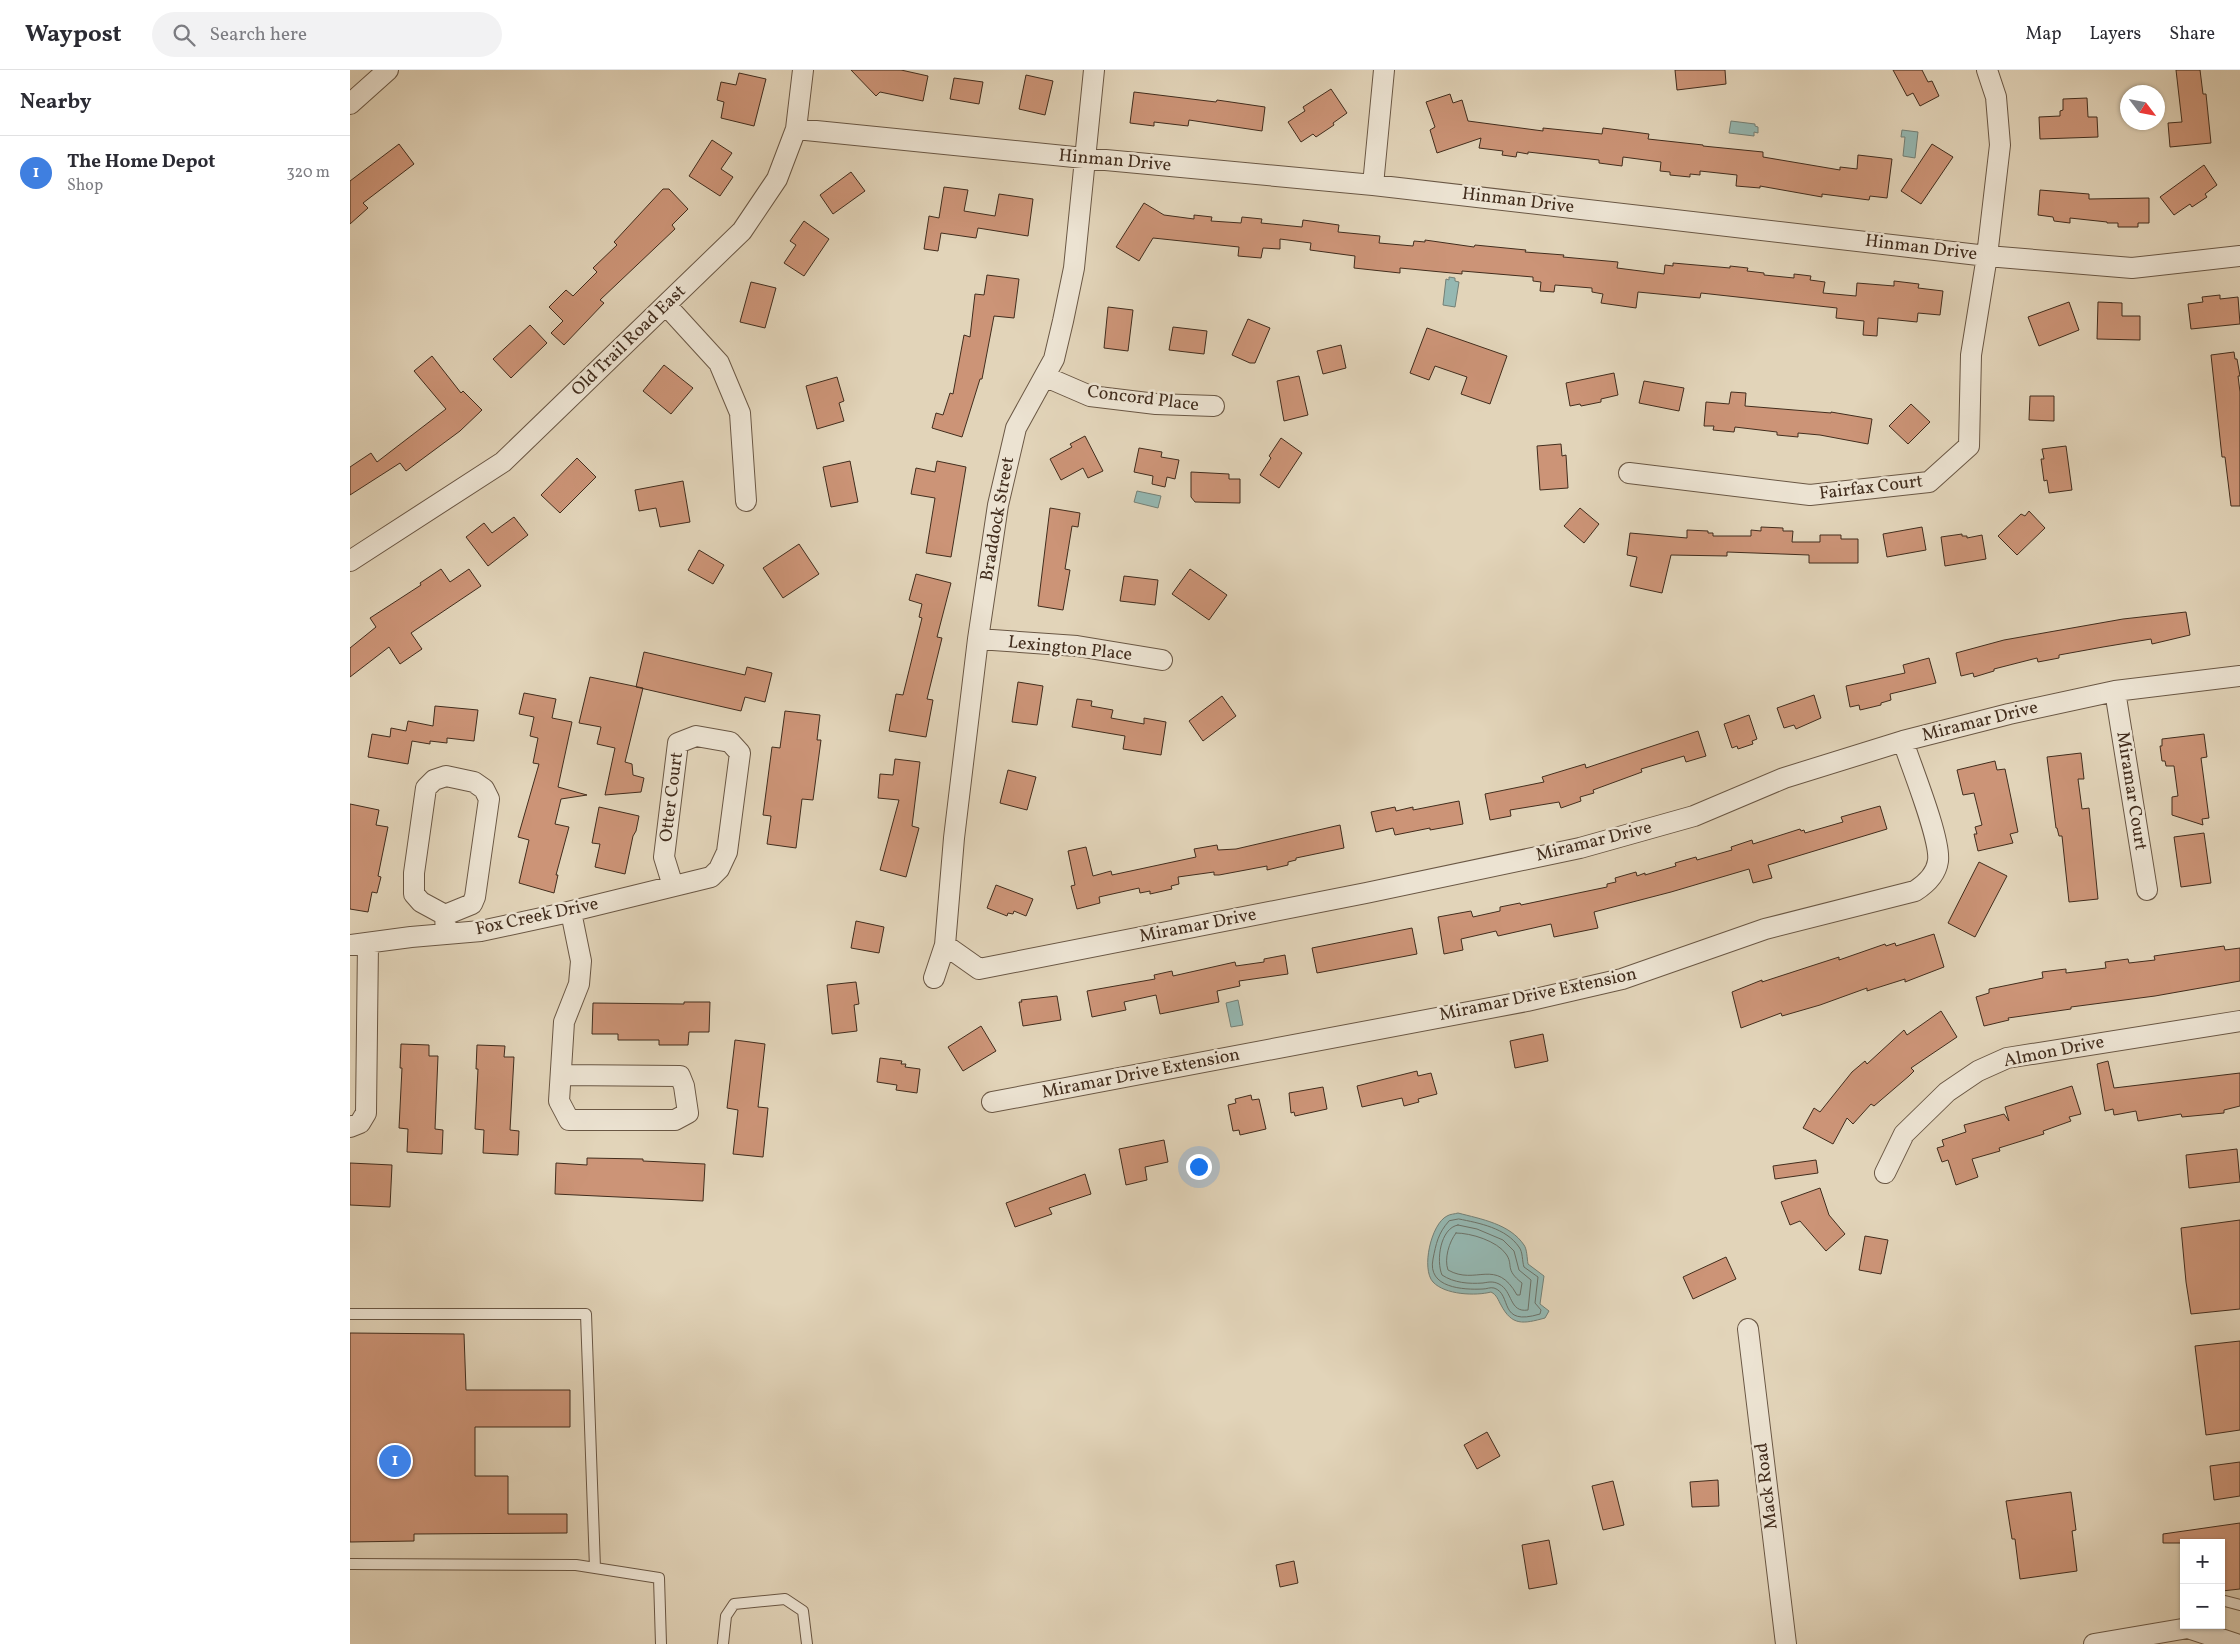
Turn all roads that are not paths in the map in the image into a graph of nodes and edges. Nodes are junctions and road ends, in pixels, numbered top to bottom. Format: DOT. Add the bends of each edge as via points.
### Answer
graph roads {
  1 [pos="388,70"];
  2 [pos="803,70"];
  3 [pos="1094,70"];
  4 [pos="1384,70"];
  5 [pos="1987,70"];
  6 [pos="350,104"];
  7 [pos="796,129"];
  8 [pos="1084,158"];
  9 [pos="1373,184"];
  10 [pos="1987,256"];
  11 [pos="2240,256"];
  12 [pos="666,305"];
  13 [pos="1046,376"];
  14 [pos="1214,406"];
  15 [pos="1629,473"];
  16 [pos="746,501"];
  17 [pos="350,561"];
  18 [pos="978,639"];
  19 [pos="1162,660"];
  20 [pos="2240,676"];
  21 [pos="2115,691"];
  22 [pos="1903,741"];
  23 [pos="719,869"];
  24 [pos="673,886"];
  25 [pos="2147,890"];
  26 [pos="571,912"];
  27 [pos="446,924"];
  28 [pos="359,944"];
  29 [pos="945,945"];
  30 [pos="934,978"];
  31 [pos="2240,1021"];
  32 [pos="358,1055"];
  33 [pos="561,1075"];
  34 [pos="992,1102"];
  35 [pos="350,1127"];
  36 [pos="1886,1173"];
  37 [pos="350,1314"];
  38 [pos="1748,1329"];
  39 [pos="350,1564"];
  40 [pos="595,1568"];
  41 [pos="2225,1601"];
  42 [pos="2240,1605"];
  43 [pos="2180,1628"];
  44 [pos="2196,1629"];
  45 [pos="661,1644"];
  46 [pos="723,1644"];
  47 [pos="807,1644"];
  48 [pos="1786,1644"];
  49 [pos="2094,1644"];
  50 [pos="2236,1644"];
  1 -- 6 [label="street"];
  2 -- 7 [label="street, Old Trail Road East"];
  3 -- 8 [label="street, Braddock Street"];
  4 -- 9 [label="street"];
  5 -- 10 [label="street, Fairfax Court" via="1996,96 2000,145"];
  7 -- 8 [label="street, Hinman Drive"];
  7 -- 12 [label="street, Old Trail Road East" via="777,179 742,231"];
  8 -- 9 [label="street, Hinman Drive"];
  8 -- 13 [label="street, Braddock Street" via="1074,268 1054,359"];
  9 -- 10 [label="street, Hinman Drive"];
  10 -- 11 [label="street, Hinman Drive" via="2132,268"];
  10 -- 15 [label="street, Fairfax Court" via="1971,355 1969,446 1929,482 1810,495"];
  12 -- 16 [label="street" via="719,363 740,413"];
  12 -- 17 [label="street, Old Trail Road East" via="502,462"];
  13 -- 14 [label="street, Concord Place" via="1090,396 1156,404"];
  13 -- 18 [label="street, Braddock Street" via="1016,428 998,505"];
  18 -- 19 [label="street, Lexington Place" via="1077,646"];
  18 -- 29 [label="street, Braddock Street" via="954,838"];
  20 -- 21 [label="street, Miramar Drive"];
  21 -- 22 [label="street, Miramar Drive"];
  21 -- 25 [label="street, Miramar Court"];
  22 -- 29 [label="street, Miramar Drive" via="1784,778 1694,816 1580,848 979,969"];
  22 -- 34 [label="street, Miramar Drive Extension" via="1938,848 1936,871 1916,891 1765,929 1622,979 1526,1001"];
  23 -- 24 [label="street, Fox Creek Drive" via="711,877"];
  23 -- 24 [label="street, Otter Court" via="726,852 740,753 730,742 696,736 678,742 664,858"];
  24 -- 26 [label="street, Fox Creek Drive"];
  26 -- 27 [label="street, Fox Creek Drive" via="481,931"];
  26 -- 33 [label="street" via="581,961 579,984 564,1022"];
  27 -- 27 [label="street" via="414,894 426,788 434,780 446,776 474,782 484,789 490,800 475,897 472,904"];
  27 -- 28 [label="street, Fox Creek Drive"];
  28 -- 32 [label="street" via="366,980"];
  29 -- 30 [label="street, Braddock Street"];
  31 -- 36 [label="street, Almon Drive" via="2007,1058 1947,1092 1904,1134"];
  32 -- 35 [label="street" via="366,1113 360,1123"];
  33 -- 33 [label="street" via="680,1076 688,1113 675,1120 569,1120 559,1101"];
  37 -- 40 [label="lane" via="586,1314"];
  38 -- 48 [label="street, Mack Road"];
  39 -- 40 [label="lane" via="576,1565"];
  40 -- 45 [label="lane" via="659,1578"];
  41 -- 42 [label="lane"];
  43 -- 49 [label="street"];
  44 -- 50 [label="street"];
  46 -- 47 [label="lane" via="726,1616 734,1604 785,1599 803,1611"];
}
